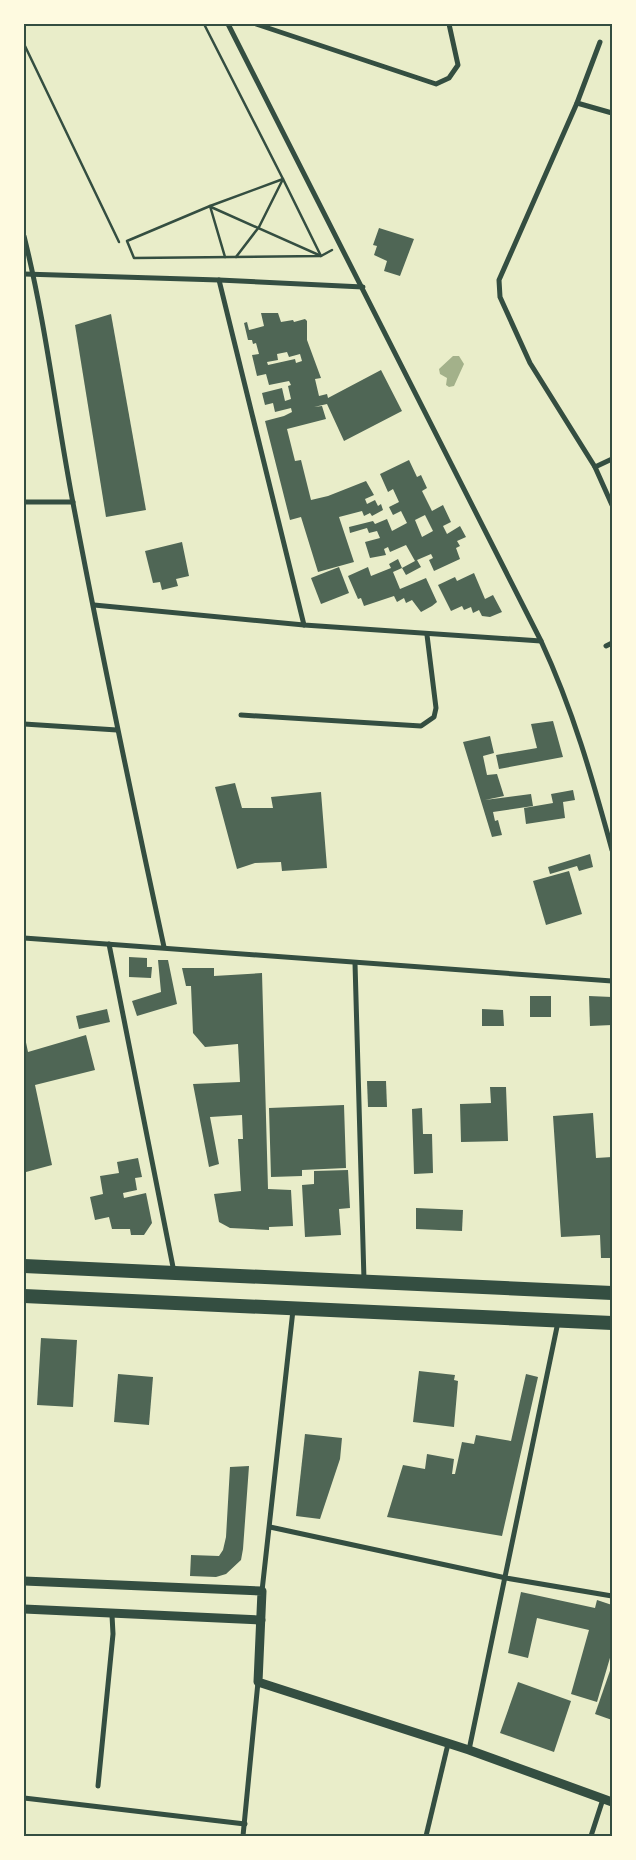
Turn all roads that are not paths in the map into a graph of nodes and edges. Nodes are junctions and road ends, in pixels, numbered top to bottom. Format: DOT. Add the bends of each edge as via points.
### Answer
graph roads {
  1 [pos="228,24"];
  2 [pos="256,24"];
  3 [pos="450,24"];
  4 [pos="600,42"];
  5 [pos="577,104"];
  6 [pos="612,113"];
  7 [pos="24,236"];
  8 [pos="24,274"];
  9 [pos="34,275"];
  10 [pos="219,280"];
  11 [pos="363,287"];
  12 [pos="612,459"];
  13 [pos="595,467"];
  14 [pos="24,502"];
  15 [pos="73,502"];
  16 [pos="612,505"];
  17 [pos="94,605"];
  18 [pos="304,625"];
  19 [pos="427,635"];
  20 [pos="541,641"];
  21 [pos="612,643"];
  22 [pos="606,646"];
  23 [pos="241,715"];
  24 [pos="24,724"];
  25 [pos="117,730"];
  26 [pos="612,850"];
  27 [pos="24,938"];
  28 [pos="109,944"];
  29 [pos="164,947"];
  30 [pos="355,963"];
  31 [pos="612,981"];
  32 [pos="24,1266"];
  33 [pos="175,1273"];
  34 [pos="364,1282"];
  35 [pos="612,1294"];
  36 [pos="24,1296"];
  37 [pos="293,1309"];
  38 [pos="558,1321"];
  39 [pos="612,1323"];
  40 [pos="270,1527"];
  41 [pos="506,1578"];
  42 [pos="24,1581"];
  43 [pos="262,1591"];
  44 [pos="612,1596"];
  45 [pos="24,1609"];
  46 [pos="112,1615"];
  47 [pos="261,1620"];
  48 [pos="258,1682"];
  49 [pos="448,1744"];
  50 [pos="469,1750"];
  51 [pos="98,1786"];
  52 [pos="24,1798"];
  53 [pos="603,1799"];
  54 [pos="612,1802"];
  55 [pos="245,1824"];
  56 [pos="243,1836"];
  57 [pos="426,1836"];
  58 [pos="591,1836"];
  1 -- 11 [label="street"];
  2 -- 3 [label="street" via="436,84 449,78 458,65"];
  4 -- 5 [label="street"];
  5 -- 6 [label="street"];
  5 -- 13 [label="street" via="499,280 500,297 530,362"];
  7 -- 9 [label="street"];
  8 -- 9 [label="street"];
  9 -- 10 [label="street"];
  9 -- 15 [label="street"];
  10 -- 11 [label="street"];
  10 -- 18 [label="street"];
  11 -- 20 [label="street"];
  12 -- 13 [label="street"];
  13 -- 16 [label="street"];
  14 -- 15 [label="street"];
  15 -- 17 [label="street"];
  17 -- 18 [label="street"];
  17 -- 25 [label="street"];
  18 -- 19 [label="street"];
  19 -- 20 [label="street"];
  19 -- 23 [label="street" via="436,708 434,716 421,726"];
  20 -- 26 [label="street" via="564,692 582,744"];
  21 -- 22 [label="street"];
  24 -- 25 [label="street"];
  25 -- 29 [label="street"];
  27 -- 28 [label="street"];
  28 -- 29 [label="street"];
  28 -- 33 [label="street"];
  29 -- 30 [label="street"];
  30 -- 31 [label="street"];
  30 -- 34 [label="street"];
  32 -- 33 [label="highway"];
  33 -- 34 [label="highway"];
  34 -- 35 [label="highway"];
  36 -- 37 [label="highway"];
  37 -- 38 [label="highway"];
  37 -- 40 [label="street"];
  38 -- 39 [label="highway"];
  38 -- 41 [label="street"];
  40 -- 41 [label="street"];
  40 -- 43 [label="street"];
  41 -- 44 [label="street"];
  41 -- 50 [label="street"];
  42 -- 43 [label="street"];
  43 -- 47 [label="street"];
  45 -- 46 [label="street"];
  46 -- 47 [label="street"];
  46 -- 51 [label="street" via="113,1634"];
  47 -- 48 [label="street"];
  48 -- 49 [label="street"];
  48 -- 55 [label="street"];
  49 -- 50 [label="street"];
  49 -- 57 [label="street"];
  50 -- 53 [label="street"];
  52 -- 55 [label="street"];
  53 -- 54 [label="street"];
  53 -- 58 [label="street"];
  55 -- 56 [label="street"];
}
